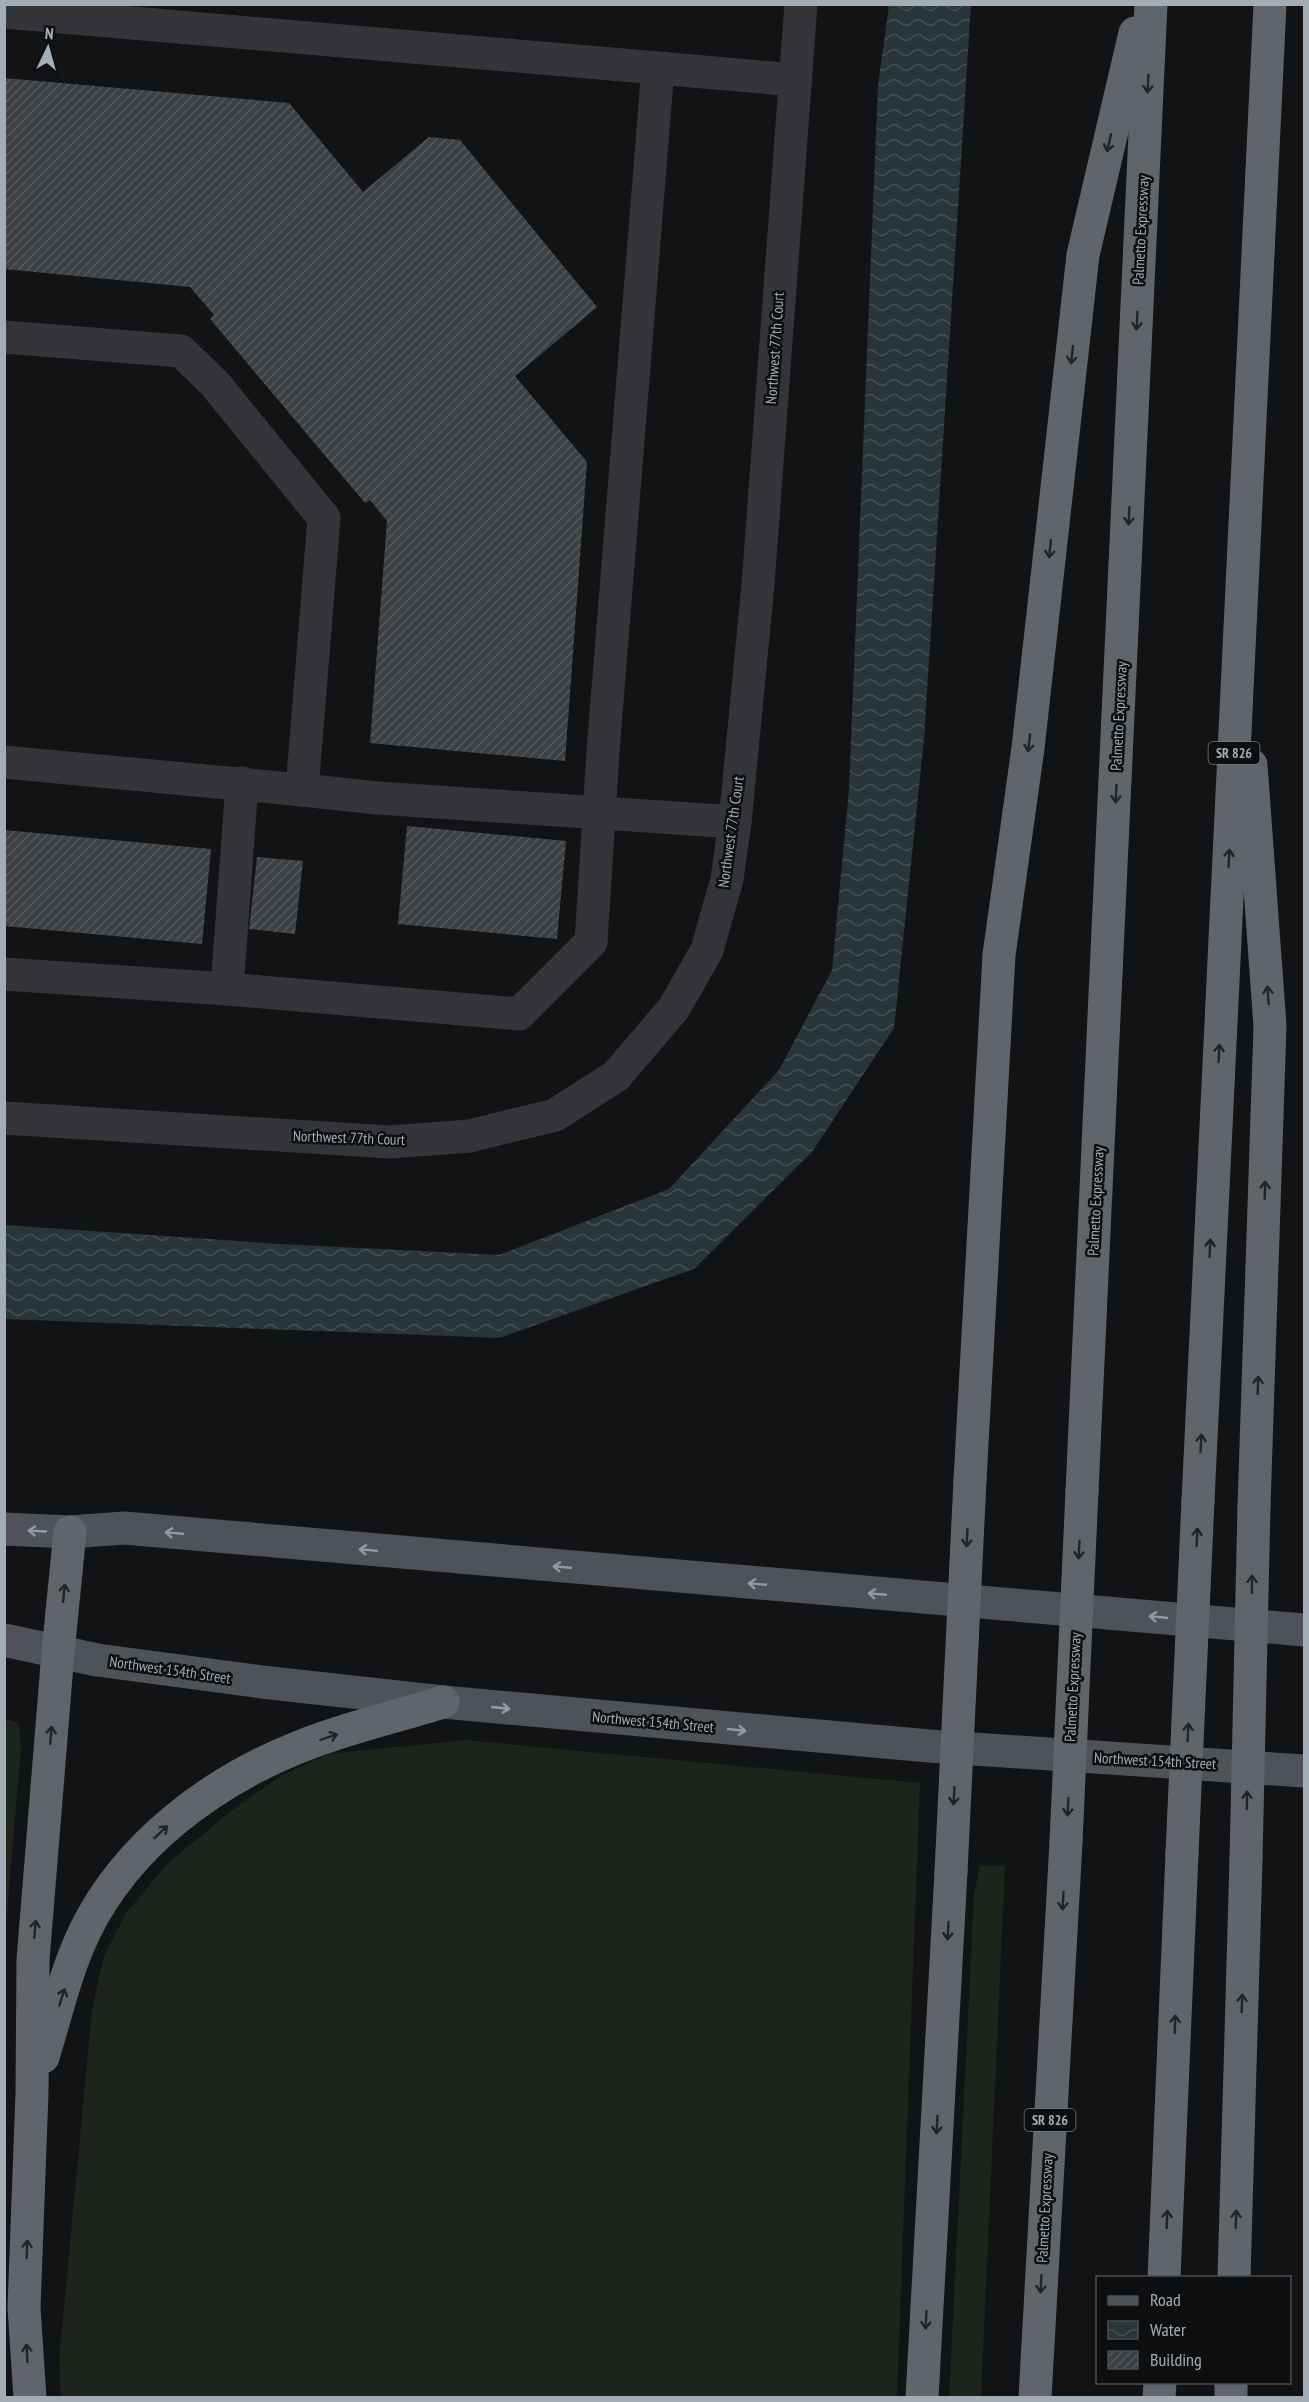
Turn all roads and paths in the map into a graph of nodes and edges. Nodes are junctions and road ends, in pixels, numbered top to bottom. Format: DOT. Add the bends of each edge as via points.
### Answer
graph roads {
  1 [pos="801,4"];
  2 [pos="1142,4"];
  3 [pos="1151,4"];
  4 [pos="1270,4"];
  5 [pos="4,12"];
  6 [pos="658,69"];
  7 [pos="795,80"];
  8 [pos="4,337"];
  9 [pos="1240,622"];
  10 [pos="4,762"];
  11 [pos="242,783"];
  12 [pos="302,789"];
  13 [pos="600,813"];
  14 [pos="735,822"];
  15 [pos="4,974"];
  16 [pos="227,989"];
  17 [pos="4,1118"];
  18 [pos="4,1529"];
  19 [pos="70,1532"];
  20 [pos="1305,1630"];
  21 [pos="4,1640"];
  22 [pos="58,1652"];
  23 [pos="443,1702"];
  24 [pos="1305,1771"];
  25 [pos="32,2093"];
  26 [pos="1164,2276"];
  27 [pos="1234,2276"];
  28 [pos="30,2397"];
  29 [pos="922,2397"];
  30 [pos="1035,2397"];
  1 -- 7 [label="street, Northwest 77th Court"];
  2 -- 29 [label="highway, one-way, bridge" via="1083,255 1028,748 999,955"];
  3 -- 30 [label="highway, Palmetto Expressway / SR 826, one-way, bridge" via="1066,1842"];
  4 -- 9 [label="highway, SR 826"];
  5 -- 6 [label="street"];
  6 -- 7 [label="street"];
  6 -- 13 [label="street"];
  7 -- 14 [label="street, Northwest 77th Court" via="758,585"];
  8 -- 12 [label="street" via="181,351 215,384 324,518"];
  26 -- 9 [label="highway, SR 826, one-way, bridge"];
  27 -- 9 [label="highway, one-way, bridge" via="1270,1026"];
  10 -- 11 [label="street"];
  11 -- 12 [label="street"];
  11 -- 16 [label="street"];
  12 -- 13 [label="street"];
  13 -- 14 [label="street"];
  13 -- 16 [label="street" via="591,942 519,1014"];
  14 -- 17 [label="street, Northwest 77th Court" via="727,879 707,950 674,1008 616,1076 555,1115 470,1136 390,1142"];
  15 -- 16 [label="street"];
  19 -- 18 [label="main road, one-way"];
  20 -- 19 [label="main road, one-way" via="124,1528"];
  22 -- 19 [label="highway, one-way"];
  21 -- 22 [label="main road, Northwest 154th Street"];
  22 -- 23 [label="main road, Northwest 154th Street" via="250,1681"];
  25 -- 22 [label="highway, one-way" via="33,1960"];
  23 -- 24 [label="main road, Northwest 154th Street, one-way" via="929,1746"];
  25 -- 23 [label="highway, one-way" via="85,1931 146,1846 209,1794 269,1760 318,1740"];
  28 -- 25 [label="highway, one-way" via="24,2308"];
}
